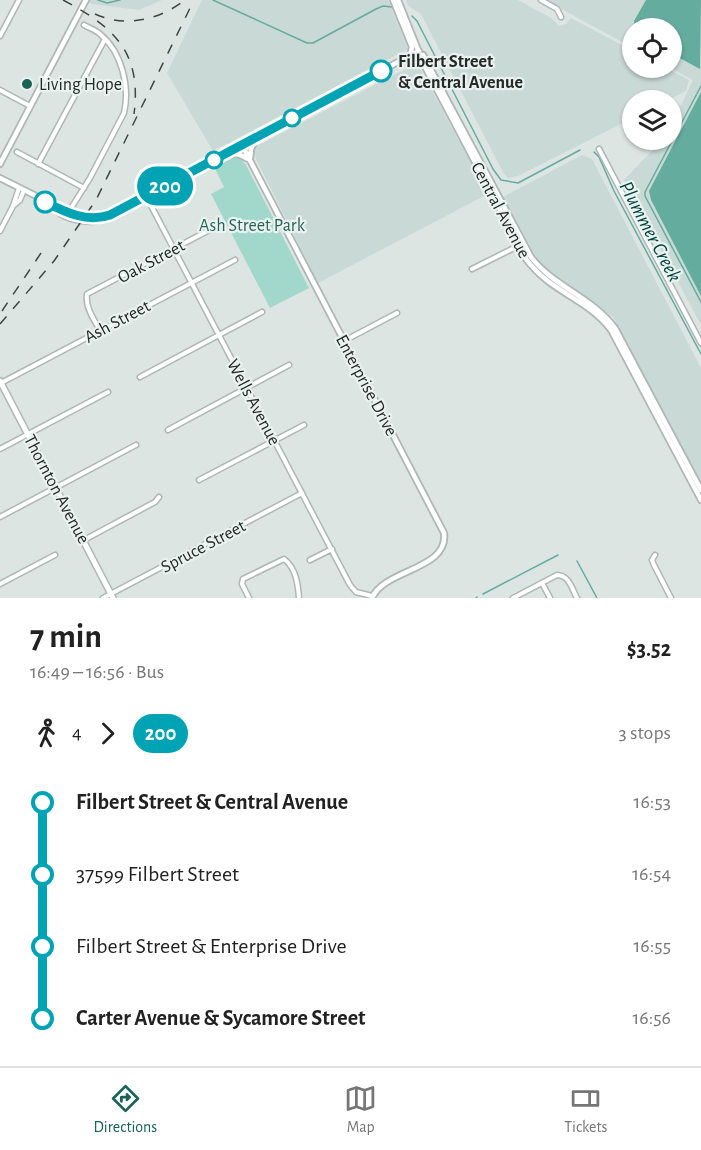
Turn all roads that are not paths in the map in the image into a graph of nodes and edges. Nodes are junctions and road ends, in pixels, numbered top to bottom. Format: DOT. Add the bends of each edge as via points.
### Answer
graph roads {
  1 [pos="20,0"];
  2 [pos="86,0"];
  3 [pos="396,0"];
  4 [pos="541,0"];
  5 [pos="561,16"];
  6 [pos="84,25"];
  7 [pos="0,36"];
  8 [pos="105,39"];
  9 [pos="419,51"];
  10 [pos="410,56"];
  11 [pos="0,90"];
  12 [pos="30,106"];
  13 [pos="256,138"];
  14 [pos="242,145"];
  15 [pos="599,149"];
  16 [pos="17,152"];
  17 [pos="223,155"];
  18 [pos="250,161"];
  19 [pos="0,164"];
  20 [pos="38,164"];
  21 [pos="0,178"];
  22 [pos="84,188"];
  23 [pos="21,189"];
  24 [pos="146,196"];
  25 [pos="53,206"];
  26 [pos="68,213"];
  27 [pos="84,220"];
  28 [pos="219,225"];
  29 [pos="0,231"];
  30 [pos="521,245"];
  31 [pos="174,248"];
  32 [pos="235,260"];
  33 [pos="472,269"];
  34 [pos="192,282"];
  35 [pos="262,312"];
  36 [pos="397,313"];
  37 [pos="100,330"];
  38 [pos="219,335"];
  39 [pos="344,341"];
  40 [pos="701,343"];
  41 [pos="290,365"];
  42 [pos="140,377"];
  43 [pos="0,382"];
  44 [pos="247,388"];
  45 [pos="108,392"];
  46 [pos="304,425"];
  47 [pos="168,430"];
  48 [pos="28,435"];
  49 [pos="275,441"];
  50 [pos="136,445"];
  51 [pos="0,449"];
  52 [pos="200,480"];
  53 [pos="56,488"];
  54 [pos="701,490"];
  55 [pos="302,493"];
  56 [pos="159,497"];
  57 [pos="701,500"];
  58 [pos="0,517"];
  59 [pos="84,540"];
  60 [pos="332,549"];
  61 [pos="55,555"];
  62 [pos="655,555"];
  63 [pos="310,560"];
  64 [pos="542,583"];
  65 [pos="0,584"];
  66 [pos="525,592"];
  67 [pos="112,596"];
  68 [pos="372,597"];
  69 [pos="103,598"];
  70 [pos="249,598"];
  71 [pos="299,598"];
  72 [pos="513,598"];
  73 [pos="528,598"];
  74 [pos="550,598"];
  75 [pos="577,598"];
  76 [pos="671,598"];
  1 -- 7 [label="street"];
  2 -- 12 [label="street"];
  3 -- 9 [label="street, Central Avenue"];
  3 -- 10 [label="street" via="412,47"];
  4 -- 5 [label="street"];
  6 -- 8 [label="street"];
  8 -- 20 [label="street"];
  8 -- 22 [label="street" via="123,71 125,110"];
  9 -- 10 [label="street"];
  9 -- 30 [label="street, Central Avenue"];
  10 -- 13 [label="street"];
  11 -- 12 [label="street"];
  12 -- 19 [label="street"];
  13 -- 14 [label="street"];
  13 -- 18 [label="street"];
  14 -- 17 [label="street"];
  14 -- 18 [label="street, Enterprise Drive"];
  15 -- 40 [label="street"];
  16 -- 20 [label="street"];
  17 -- 18 [label="street" via="238,154"];
  17 -- 24 [label="street"];
  18 -- 39 [label="street, Enterprise Drive"];
  20 -- 22 [label="street"];
  21 -- 23 [label="street"];
  22 -- 26 [label="street"];
  23 -- 25 [label="street"];
  23 -- 29 [label="street"];
  24 -- 27 [label="street" via="99,219"];
  24 -- 31 [label="street, Wells Avenue"];
  25 -- 26 [label="street"];
  25 -- 27 [label="street" via="66,216"];
  26 -- 27 [label="street"];
  28 -- 31 [label="street, Oak Street"];
  30 -- 33 [label="street"];
  30 -- 54 [label="street, Central Avenue" via="544,274 592,304 611,322"];
  30 -- 57 [label="street, Central Avenue" via="530,265 543,279 604,320"];
  31 -- 34 [label="street, Wells Avenue"];
  31 -- 37 [label="street, Oak Street" via="88,293 86,299"];
  32 -- 34 [label="street, Ash Street"];
  34 -- 37 [label="street, Ash Street"];
  34 -- 38 [label="street, Wells Avenue"];
  35 -- 38 [label="street"];
  36 -- 39 [label="street"];
  37 -- 43 [label="street, Ash Street"];
  38 -- 42 [label="street"];
  38 -- 44 [label="street, Wells Avenue"];
  39 -- 68 [label="street, Enterprise Drive" via="445,539 436,556 384,584"];
  41 -- 44 [label="street"];
  43 -- 48 [label="main road, Thornton Avenue"];
  44 -- 47 [label="street"];
  44 -- 49 [label="street, Wells Avenue"];
  45 -- 48 [label="street"];
  46 -- 49 [label="street"];
  48 -- 51 [label="street"];
  48 -- 53 [label="main road, Thornton Avenue"];
  49 -- 52 [label="street"];
  49 -- 55 [label="street, Wells Avenue"];
  50 -- 53 [label="street"];
  53 -- 58 [label="street"];
  53 -- 59 [label="main road, Thornton Avenue"];
  55 -- 60 [label="street, Wells Avenue"];
  55 -- 67 [label="street, Spruce Street"];
  56 -- 59 [label="street"];
  59 -- 67 [label="main road, Thornton Avenue"];
  60 -- 63 [label="street"];
  60 -- 68 [label="street, Wells Avenue" via="353,589"];
  61 -- 65 [label="street"];
  62 -- 76 [label="street" via="652,560"];
  64 -- 66 [label="street"];
  64 -- 74 [label="street"];
  64 -- 75 [label="street" via="562,575"];
  66 -- 72 [label="street"];
  66 -- 73 [label="street"];
  67 -- 69 [label="street, Spruce Street"];
  70 -- 71 [label="street" via="243,579 284,559 297,579"];
}
